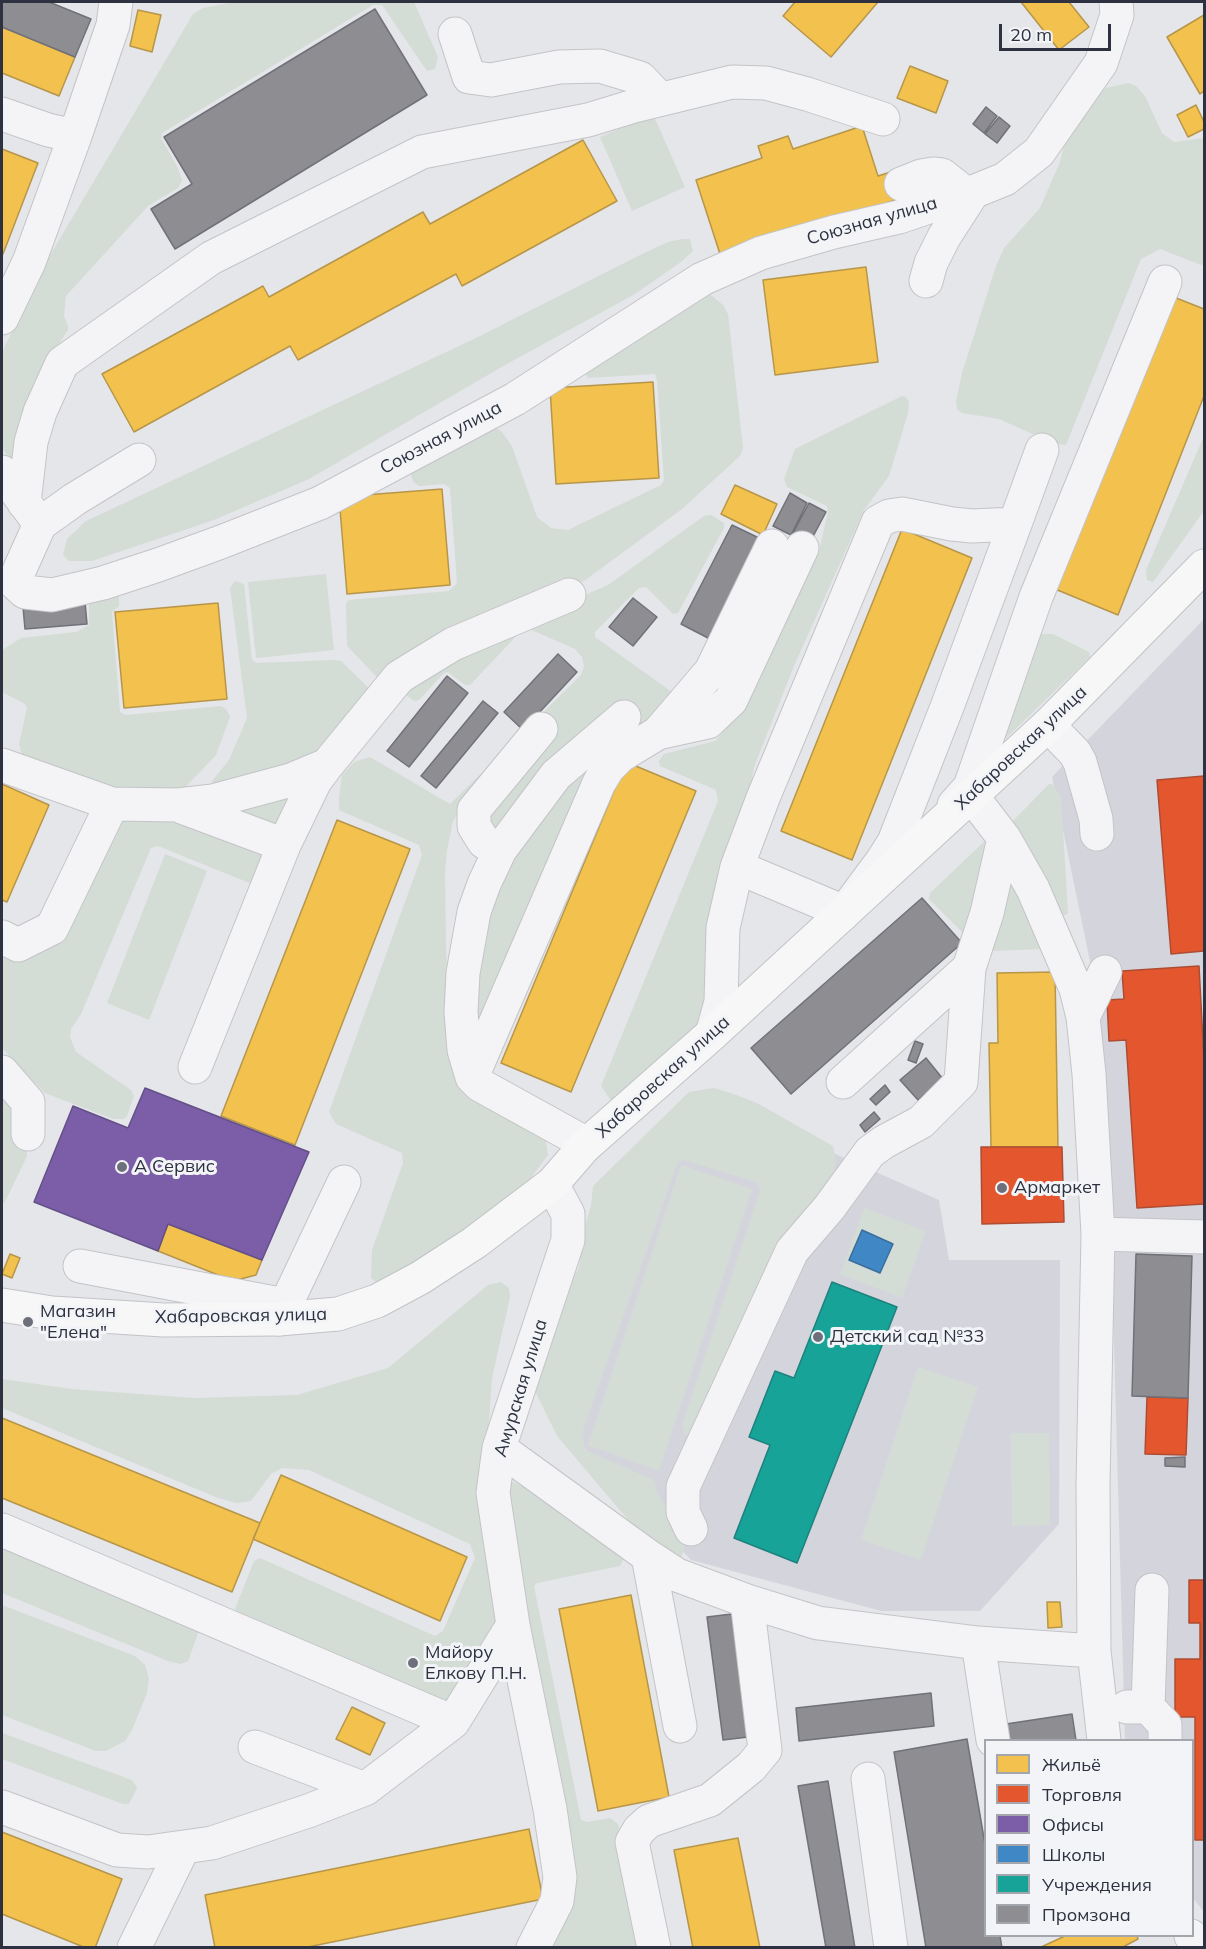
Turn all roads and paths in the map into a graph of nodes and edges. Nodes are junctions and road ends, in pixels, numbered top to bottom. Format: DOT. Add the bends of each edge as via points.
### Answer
graph roads {
  1 [pos="116,2"];
  2 [pos="1116,2"];
  3 [pos="455,34"];
  4 [pos="1084,60"];
  5 [pos="660,99"];
  6 [pos="2,114"];
  7 [pos="883,119"];
  8 [pos="1058,125"];
  9 [pos="75,136"];
  10 [pos="901,184"];
  11 [pos="970,193"];
  12 [pos="926,281"];
  13 [pos="1166,282"];
  14 [pos="9,285"];
  15 [pos="2,318"];
  16 [pos="1042,450"];
  17 [pos="140,460"];
  18 [pos="2,472"];
  19 [pos="32,513"];
  20 [pos="1015,524"];
  21 [pos="787,547"];
  22 [pos="1204,566"];
  23 [pos="8,588"];
  24 [pos="569,595"];
  25 [pos="624,717"];
  26 [pos="1048,725"];
  27 [pos="541,729"];
  28 [pos="2,765"];
  29 [pos="327,765"];
  30 [pos="970,795"];
  31 [pos="112,804"];
  32 [pos="178,805"];
  33 [pos="931,831"];
  34 [pos="1096,834"];
  35 [pos="1004,838"];
  36 [pos="284,845"];
  37 [pos="500,850"];
  38 [pos="737,867"];
  39 [pos="842,915"];
  40 [pos="2,937"];
  41 [pos="969,968"];
  42 [pos="1105,972"];
  43 [pos="1083,1017"];
  44 [pos="712,1034"];
  45 [pos="195,1067"];
  46 [pos="2,1072"];
  47 [pos="472,1077"];
  48 [pos="843,1082"];
  49 [pos="28,1134"];
  50 [pos="585,1146"];
  51 [pos="344,1182"];
  52 [pos="552,1184"];
  53 [pos="1098,1234"];
  54 [pos="1204,1237"];
  55 [pos="80,1266"];
  56 [pos="2,1305"];
  57 [pos="282,1312"];
  58 [pos="499,1448"];
  59 [pos="691,1529"];
  60 [pos="2,1530"];
  61 [pos="648,1556"];
  62 [pos="1152,1590"];
  63 [pos="747,1601"];
  64 [pos="513,1625"];
  65 [pos="978,1643"];
  66 [pos="1094,1651"];
  67 [pos="1100,1707"];
  68 [pos="1148,1707"];
  69 [pos="453,1722"];
  70 [pos="680,1726"];
  71 [pos="993,1739"];
  72 [pos="1104,1739"];
  73 [pos="1165,1739"];
  74 [pos="255,1747"];
  75 [pos="868,1779"];
  76 [pos="365,1789"];
  77 [pos="2,1807"];
  78 [pos="183,1848"];
  79 [pos="134,1947"];
  80 [pos="533,1947"];
  81 [pos="654,1947"];
  82 [pos="891,1947"];
  1 -- 9 [label="street" via="113,25"];
  2 -- 8 [label="street" via="1117,15 1101,63"];
  3 -- 5 [label="street" via="469,77 491,80 559,67 600,66 640,78"];
  4 -- 8 [label="street"];
  5 -- 7 [label="street" via="732,82 766,83"];
  5 -- 19 [label="street" via="588,120 422,152 211,258 62,363 31,442"];
  6 -- 9 [label="street"];
  8 -- 11 [label="street, Союзная улица" via="1039,152 1005,179"];
  9 -- 14 [label="street" via="29,262"];
  10 -- 11 [label="street" via="921,176 942,175"];
  11 -- 12 [label="street" via="944,237"];
  11 -- 23 [label="street, Союзная улица" via="898,217 761,253 702,279 515,399 309,507 103,584 52,595"];
  13 -- 33 [label="street" via="1036,597 970,787"];
  14 -- 15 [label="street"];
  16 -- 20 [label="street"];
  17 -- 19 [label="street" via="75,499"];
  18 -- 19 [label="street"];
  19 -- 23 [label="street, Союзная улица"];
  20 -- 38 [label="street" via="972,526 902,514 878,522"];
  20 -- 39 [label="street" via="894,842"];
  21 -- 47 [label="street" via="731,700 708,722 658,733 620,756 599,783"];
  22 -- 26 [label="main road, Хабаровская улица"];
  24 -- 29 [label="street" via="453,644 399,677"];
  25 -- 37 [label="street" via="556,775"];
  26 -- 30 [label="main road, Хабаровская улица"];
  26 -- 34 [label="street" via="1080,762 1096,819"];
  27 -- 37 [label="street" via="474,810 474,826 484,842"];
  28 -- 31 [label="street"];
  29 -- 32 [label="street" via="291,780 213,801"];
  29 -- 36 [label="street"];
  30 -- 33 [label="main road, Хабаровская улица"];
  30 -- 35 [label="street"];
  31 -- 32 [label="street"];
  31 -- 40 [label="street" via="52,928 18,945"];
  32 -- 36 [label="street"];
  33 -- 39 [label="main road, Хабаровская улица"];
  35 -- 41 [label="street" via="987,913"];
  35 -- 43 [label="street" via="1033,889 1076,989"];
  36 -- 45 [label="street"];
  37 -- 47 [label="street" via="474,912 464,973 464,1050"];
  38 -- 39 [label="street" via="832,907"];
  38 -- 44 [label="street" via="723,928 721,1002"];
  39 -- 44 [label="main road, Хабаровская улица"];
  41 -- 48 [label="street"];
  41 -- 59 [label="street" via="961,1082 921,1122 870,1152 792,1251 683,1487 683,1512"];
  42 -- 43 [label="street"];
  43 -- 53 [label="street"];
  44 -- 50 [label="main road, Хабаровская улица"];
  46 -- 49 [label="street" via="28,1102"];
  47 -- 50 [label="street"];
  50 -- 52 [label="main road, Хабаровская улица"];
  51 -- 57 [label="street"];
  52 -- 57 [label="main road, Хабаровская улица" via="474,1243 377,1301 338,1314"];
  52 -- 58 [label="street, Амурская улица" via="568,1214 568,1240"];
  53 -- 54 [label="street"];
  53 -- 66 [label="street"];
  55 -- 57 [label="street"];
  56 -- 57 [label="main road, Хабаровская улица" via="52,1313 164,1320"];
  58 -- 61 [label="street"];
  58 -- 64 [label="street, Амурская улица" via="492,1493"];
  60 -- 69 [label="street"];
  61 -- 63 [label="street" via="677,1575"];
  61 -- 70 [label="street"];
  62 -- 68 [label="street"];
  63 -- 65 [label="street" via="818,1623"];
  63 -- 81 [label="street" via="765,1750 751,1767 710,1800 649,1821 632,1842"];
  64 -- 69 [label="street"];
  64 -- 80 [label="street, Амурская улица" via="560,1877 557,1901"];
  65 -- 66 [label="street"];
  65 -- 71 [label="street"];
  66 -- 67 [label="street"];
  67 -- 68 [label="street"];
  67 -- 72 [label="street"];
  68 -- 73 [label="street" via="1165,1725"];
  69 -- 76 [label="street"];
  74 -- 76 [label="street"];
  75 -- 82 [label="street"];
  76 -- 78 [label="street" via="242,1834"];
  77 -- 78 [label="street" via="117,1850"];
  78 -- 79 [label="street"];
}
